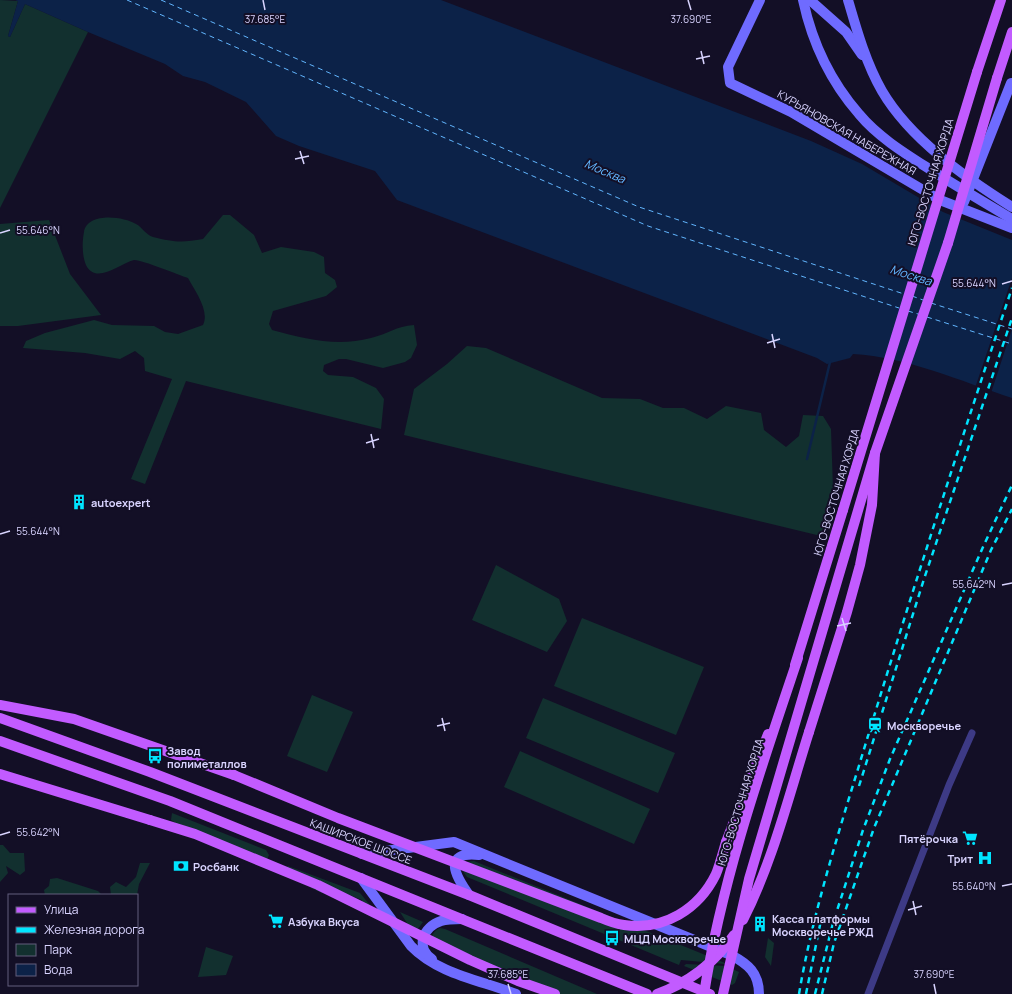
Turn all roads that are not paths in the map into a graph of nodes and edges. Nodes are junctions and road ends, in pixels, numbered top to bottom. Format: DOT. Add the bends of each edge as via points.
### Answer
graph roads {
  1 [pos="760,0"];
  2 [pos="803,0"];
  3 [pos="810,0"];
  4 [pos="848,0"];
  5 [pos="999,3"];
  6 [pos="812,32"];
  7 [pos="1012,32"];
  8 [pos="870,69"];
  9 [pos="1011,81"];
  10 [pos="1012,207"];
  11 [pos="1012,219"];
  12 [pos="1012,228"];
  13 [pos="948,243"];
  14 [pos="875,453"];
  15 [pos="798,658"];
  16 [pos="0,705"];
  17 [pos="0,718"];
  18 [pos="972,732"];
  19 [pos="0,741"];
  20 [pos="0,774"];
  21 [pos="362,854"];
  22 [pos="487,856"];
  23 [pos="361,878"];
  24 [pos="469,895"];
  25 [pos="462,919"];
  26 [pos="449,970"];
  27 [pos="516,994"];
  28 [pos="555,994"];
  29 [pos="647,994"];
  30 [pos="657,994"];
  31 [pos="704,994"];
  32 [pos="710,994"];
  33 [pos="723,994"];
  34 [pos="759,994"];
  35 [pos="868,994"];
  1 -- 12 [label="main road, КУРЬЯНОВСКАЯ НАБЕРЕЖНАЯ" via="728,67 730,83 791,112 940,200"];
  2 -- 6 [label="main road"];
  3 -- 6 [label="main road"];
  3 -- 8 [label="main road" via="846,32"];
  4 -- 8 [label="main road"];
  5 -- 15 [label="main road, ЮГО-ВОСТОЧНАЯ ХОРДА, bridge"];
  6 -- 11 [label="main road" via="831,75 860,115 879,133 912,158"];
  7 -- 13 [label="main road, bridge"];
  8 -- 10 [label="main road" via="882,92 904,121 939,155"];
  9 -- 13 [label="main road, bridge"];
  13 -- 14 [label="main road"];
  14 -- 30 [label="main road, bridge" via="872,505 860,565 831,664 760,882 742,922 712,961 686,980"];
  14 -- 33 [label="main road, bridge" via="749,879"];
  15 -- 16 [label="main road, bridge" via="726,842 716,874 705,892 686,911 668,921 646,926 624,925 601,918 338,818 234,775 74,719"];
  15 -- 31 [label="main road, ЮГО-ВОСТОЧНАЯ ХОРДА, bridge" via="726,889"];
  17 -- 21 [label="main road, КАШИРСКОЕ ШОССЕ" via="150,772"];
  18 -- 35 [label="street"];
  19 -- 23 [label="main road" via="170,801"];
  20 -- 28 [label="main road, bridge" via="195,834 318,885 470,960"];
  21 -- 22 [label="main road" via="454,842"];
  21 -- 24 [label="main road, КАШИРСКОЕ ШОССЕ"];
  22 -- 24 [label="main road" via="470,854 457,860 454,868 456,875"];
  22 -- 34 [label="main road" via="731,955 753,970"];
  23 -- 25 [label="main road"];
  23 -- 26 [label="main road" via="410,946 428,961"];
  24 -- 32 [label="main road, КАШИРСКОЕ ШОССЕ"];
  25 -- 26 [label="main road" via="441,920 428,929 422,939 423,948 429,957"];
  25 -- 29 [label="main road"];
  26 -- 27 [label="main road"];
}
